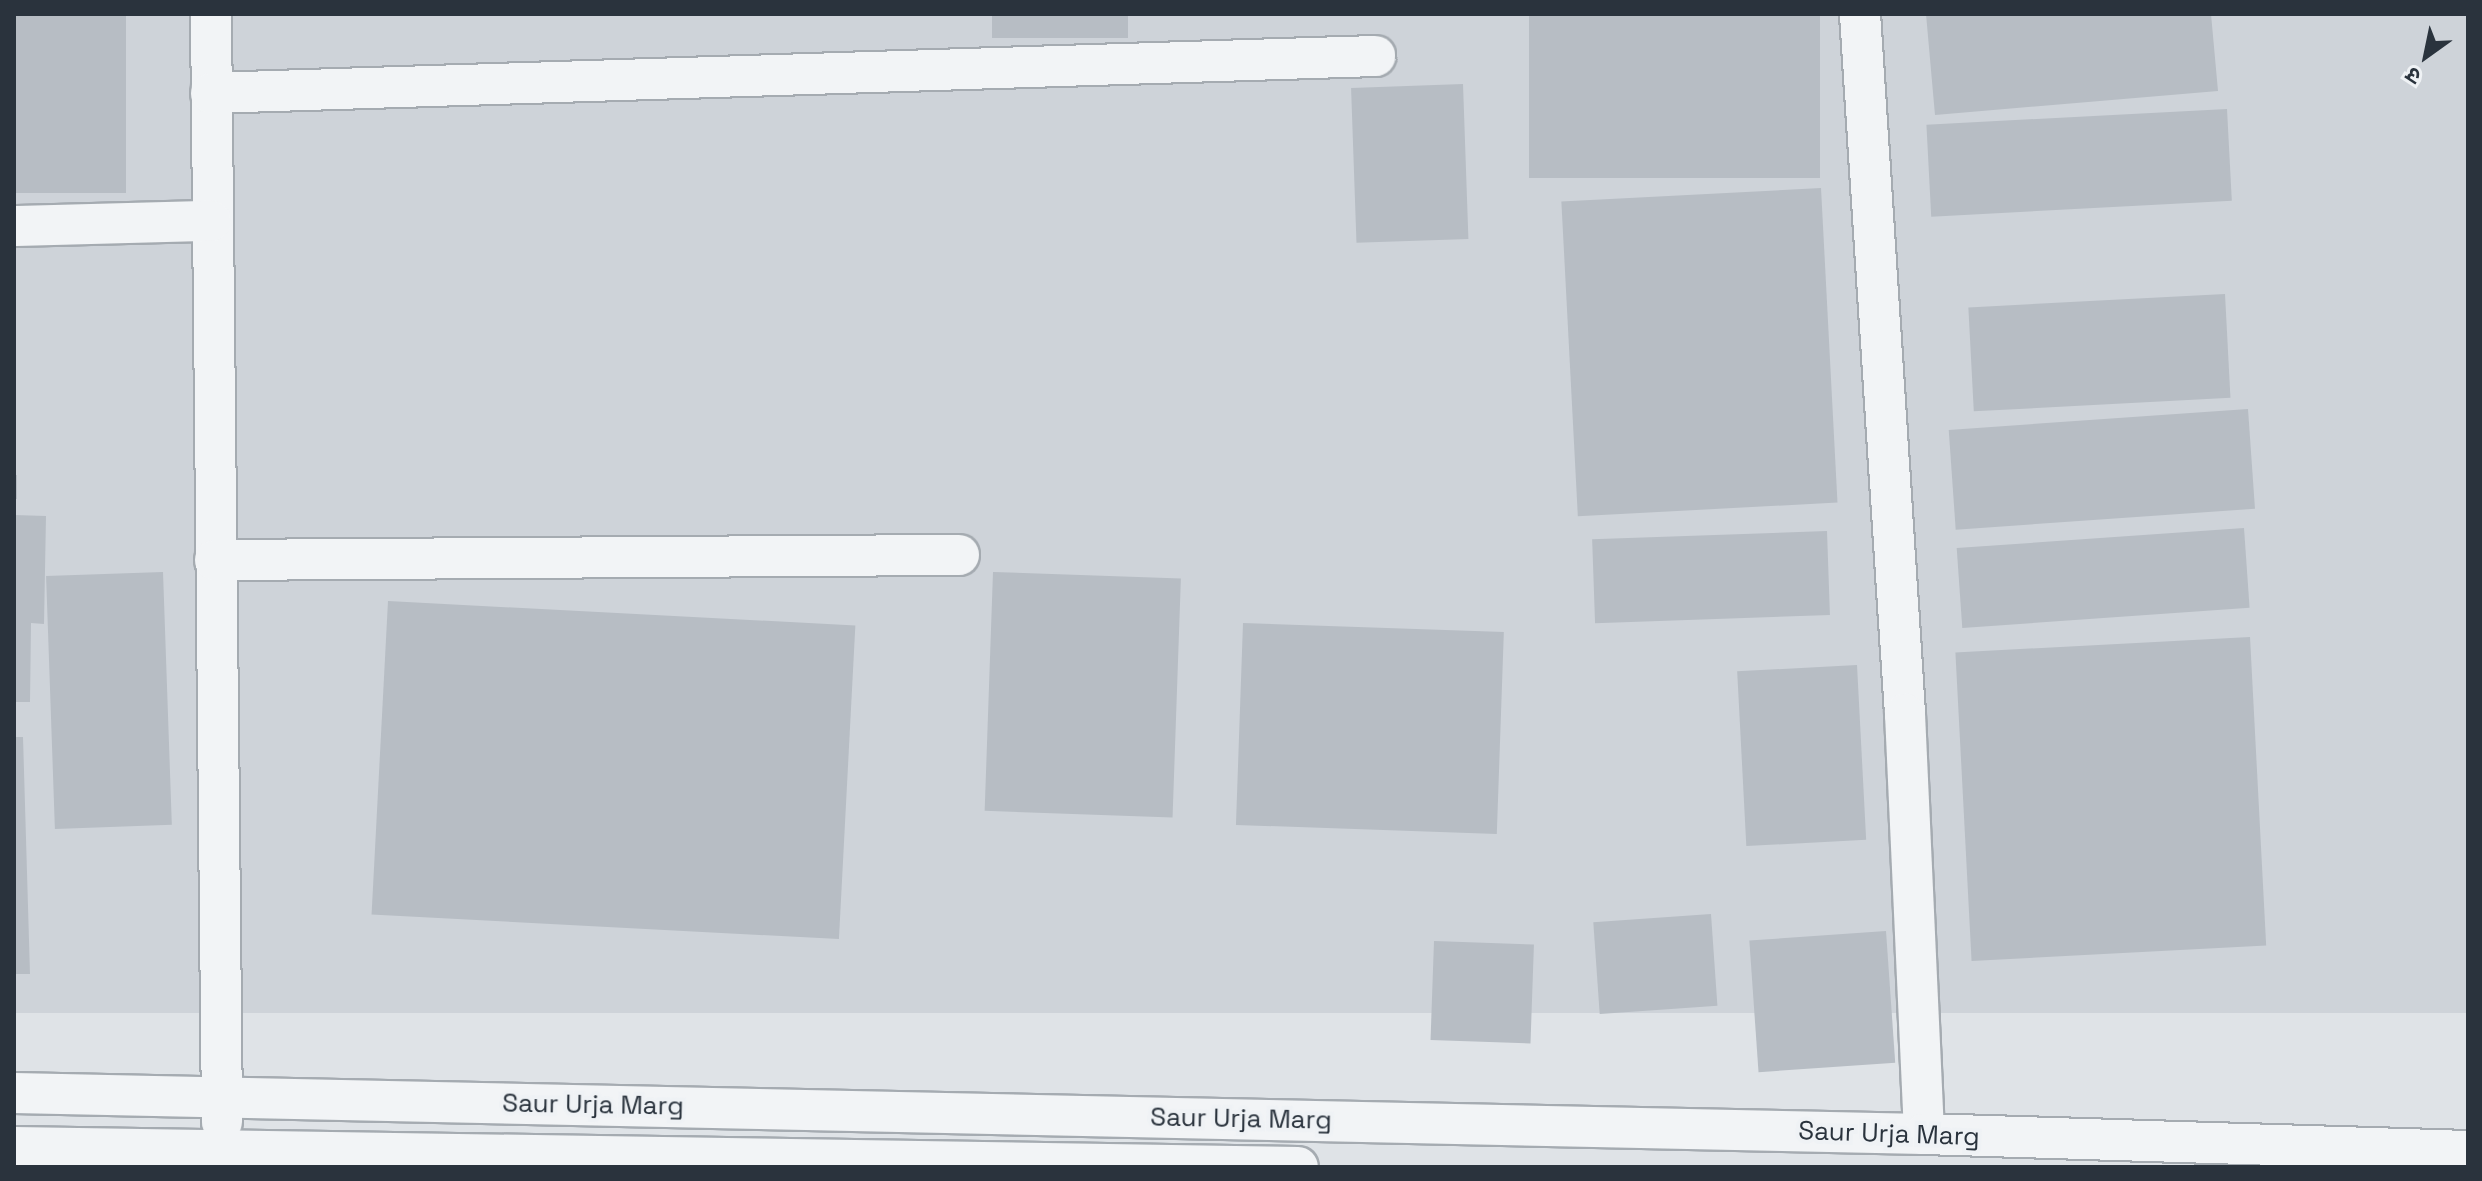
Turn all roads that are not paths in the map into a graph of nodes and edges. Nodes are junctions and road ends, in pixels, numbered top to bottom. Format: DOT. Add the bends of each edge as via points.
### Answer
graph roads {
  1 [pos="211,14"];
  2 [pos="1860,14"];
  3 [pos="1375,56"];
  4 [pos="211,93"];
  5 [pos="211,221"];
  6 [pos="14,226"];
  7 [pos="959,555"];
  8 [pos="215,560"];
  9 [pos="14,1093"];
  10 [pos="221,1098"];
  11 [pos="1924,1134"];
  12 [pos="14,1147"];
  13 [pos="222,1150"];
  14 [pos="2468,1151"];
  15 [pos="2343,1158"];
  16 [pos="1298,1167"];
  1 -- 4 [label="street"];
  2 -- 11 [label="street" via="1905,714"];
  3 -- 4 [label="street"];
  4 -- 5 [label="street"];
  5 -- 6 [label="street"];
  5 -- 8 [label="street"];
  7 -- 8 [label="street"];
  8 -- 10 [label="street"];
  9 -- 10 [label="street, Saur Urja Marg"];
  10 -- 11 [label="street, Saur Urja Marg"];
  10 -- 13 [label="street"];
  11 -- 15 [label="street, Saur Urja Marg"];
  12 -- 13 [label="street, Saur Urja Marg"];
  13 -- 16 [label="street, Saur Urja Marg"];
  14 -- 15 [label="street, Saur Urja Marg"];
}
